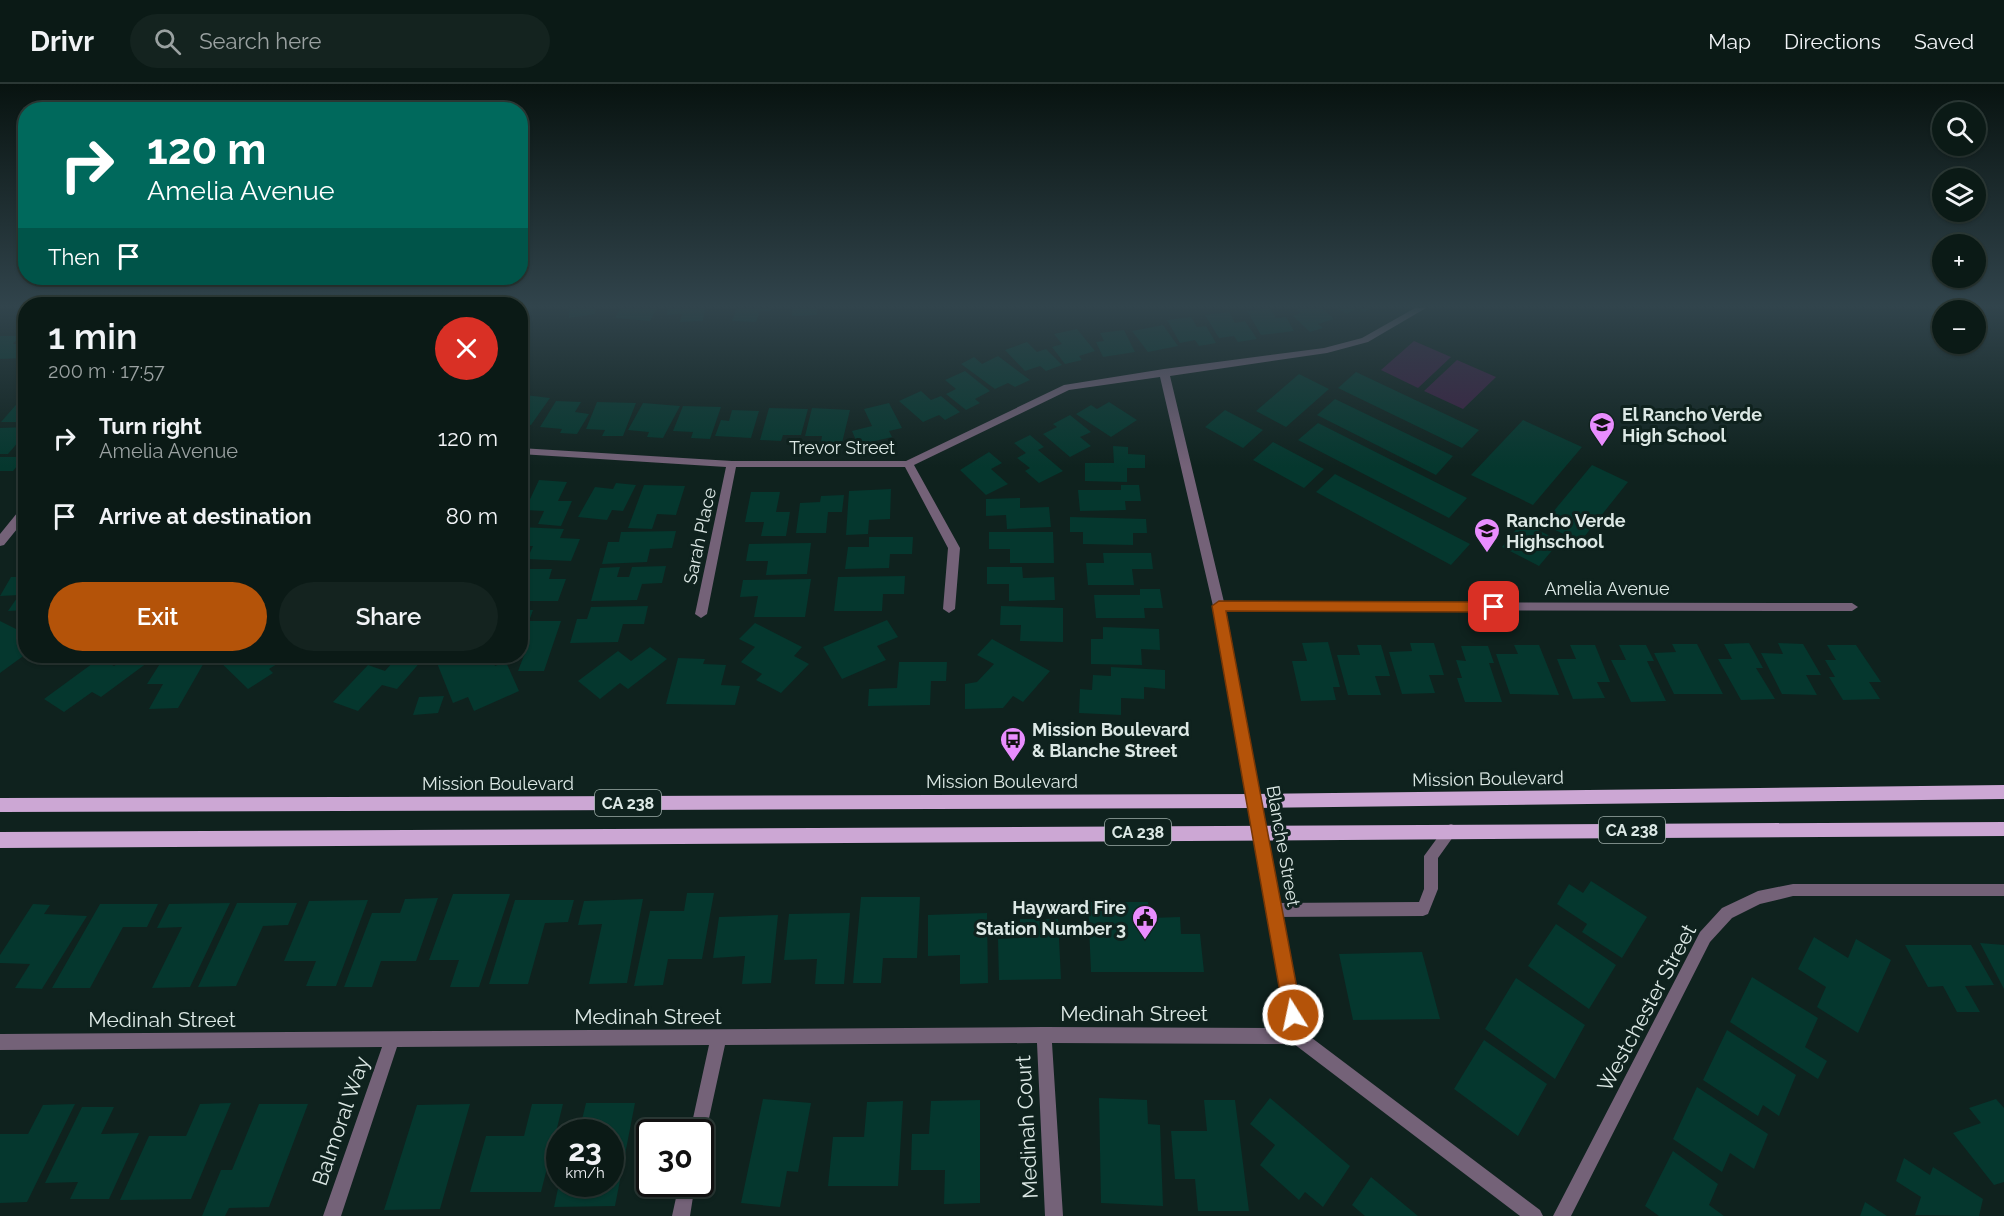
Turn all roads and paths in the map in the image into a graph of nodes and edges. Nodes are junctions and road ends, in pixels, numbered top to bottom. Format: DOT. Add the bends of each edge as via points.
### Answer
graph roads {
  1 [pos="1249,361"];
  2 [pos="1164,372"];
  3 [pos="528,451"];
  4 [pos="732,464"];
  5 [pos="908,464"];
  6 [pos="18,520"];
  7 [pos="0,542"];
  8 [pos="1219,606"];
  9 [pos="1852,607"];
  10 [pos="949,609"];
  11 [pos="701,614"];
  12 [pos="2004,792"];
  13 [pos="1256,801"];
  14 [pos="0,805"];
  15 [pos="2004,829"];
  16 [pos="1451,830"];
  17 [pos="1261,831"];
  18 [pos="0,840"];
  19 [pos="2004,890"];
  20 [pos="1275,909"];
  21 [pos="1044,1035"];
  22 [pos="1297,1036"];
  23 [pos="719,1037"];
  24 [pos="392,1040"];
  25 [pos="0,1042"];
  26 [pos="701,1119"];
  27 [pos="685,1197"];
  28 [pos="332,1216"];
  29 [pos="681,1216"];
  30 [pos="1054,1216"];
  31 [pos="1534,1216"];
  32 [pos="1562,1216"];
  1 -- 2 [label="street, Trevor Street"];
  2 -- 5 [label="street, Trevor Street" via="1067,387"];
  2 -- 8 [label="street, Blanche Street"];
  3 -- 4 [label="street, Trevor Street"];
  4 -- 5 [label="street, Trevor Street"];
  4 -- 11 [label="street, Sarah Place"];
  5 -- 10 [label="street" via="954,548"];
  6 -- 7 [label="street"];
  8 -- 9 [label="street, Amelia Avenue"];
  8 -- 13 [label="street, Blanche Street"];
  12 -- 13 [label="main road, Mission Boulevard / CA 238"];
  13 -- 14 [label="main road, Mission Boulevard / CA 238"];
  13 -- 17 [label="street, Blanche Street"];
  15 -- 16 [label="main road, CA 238"];
  16 -- 17 [label="main road, CA 238"];
  16 -- 20 [label="street" via="1431,856 1431,890 1423,909"];
  17 -- 18 [label="main road, CA 238"];
  17 -- 20 [label="street, Blanche Street"];
  19 -- 32 [label="street, Westchester Street" via="1793,890 1758,898 1727,913 1705,937"];
  20 -- 22 [label="street, Blanche Street"];
  21 -- 22 [label="street, Medinah Street"];
  21 -- 23 [label="street, Medinah Street"];
  21 -- 30 [label="street, Medinah Court"];
  22 -- 31 [label="street"];
  23 -- 24 [label="street, Medinah Street"];
  23 -- 26 [label="street"];
  24 -- 25 [label="street, Medinah Street"];
  24 -- 28 [label="street, Balmoral Way"];
  27 -- 29 [label="street"];
}
